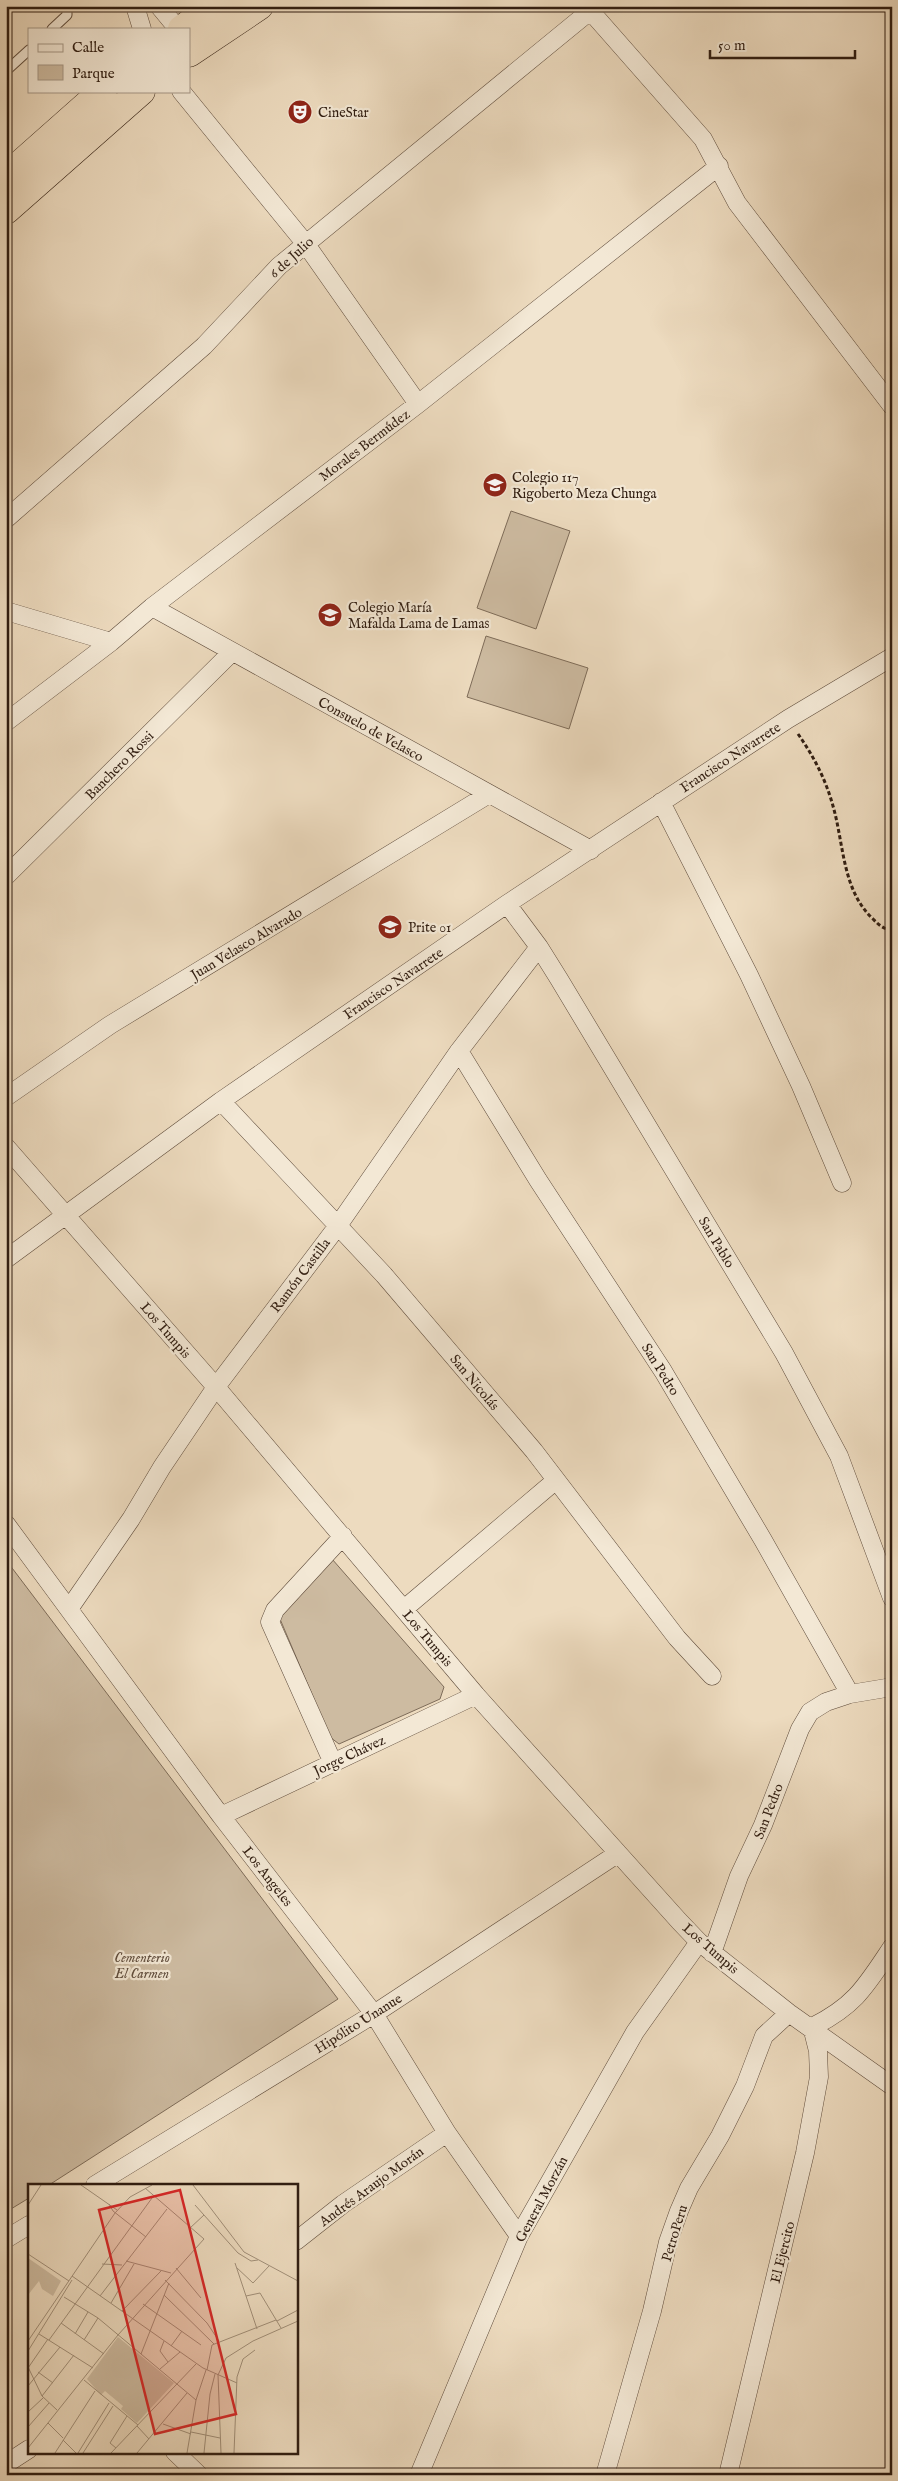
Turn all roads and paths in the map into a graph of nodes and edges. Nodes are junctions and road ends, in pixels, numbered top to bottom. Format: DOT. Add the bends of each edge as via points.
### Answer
graph roads {
  1 [pos="67,6"];
  2 [pos="135,6"];
  3 [pos="159,6"];
  4 [pos="214,6"];
  5 [pos="259,6"];
  6 [pos="588,8"];
  7 [pos="53,28"];
  8 [pos="142,28"];
  9 [pos="176,28"];
  10 [pos="190,37"];
  11 [pos="190,40"];
  12 [pos="28,51"];
  13 [pos="6,71"];
  14 [pos="102,92"];
  15 [pos="140,92"];
  16 [pos="182,92"];
  17 [pos="719,166"];
  18 [pos="6,177"];
  19 [pos="6,210"];
  20 [pos="305,243"];
  21 [pos="418,404"];
  22 [pos="892,406"];
  23 [pos="6,519"];
  24 [pos="152,607"];
  25 [pos="6,611"];
  26 [pos="110,642"];
  27 [pos="232,652"];
  28 [pos="892,657"];
  29 [pos="788,719"];
  30 [pos="6,722"];
  31 [pos="489,794"];
  32 [pos="661,802"];
  33 [pos="591,850"];
  34 [pos="6,876"];
  35 [pos="507,904"];
  36 [pos="892,930"];
  37 [pos="539,947"];
  38 [pos="459,1051"];
  39 [pos="6,1097"];
  40 [pos="221,1101"];
  41 [pos="6,1147"];
  42 [pos="842,1183"];
  43 [pos="67,1216"];
  44 [pos="337,1227"];
  45 [pos="6,1258"];
  46 [pos="216,1387"];
  47 [pos="555,1481"];
  48 [pos="6,1524"];
  49 [pos="343,1536"];
  50 [pos="892,1598"];
  51 [pos="69,1609"];
  52 [pos="404,1609"];
  53 [pos="712,1676"];
  54 [pos="892,1687"];
  55 [pos="850,1694"];
  56 [pos="476,1695"];
  57 [pos="333,1763"];
  58 [pos="222,1816"];
  59 [pos="617,1854"];
  60 [pos="705,1947"];
  61 [pos="892,1947"];
  62 [pos="789,2013"];
  63 [pos="374,2014"];
  64 [pos="812,2027"];
  65 [pos="892,2086"];
  66 [pos="447,2133"];
  67 [pos="97,2184"];
  68 [pos="28,2226"];
  69 [pos="519,2236"];
  70 [pos="6,2239"];
  71 [pos="298,2239"];
  72 [pos="28,2450"];
  73 [pos="177,2454"];
  74 [pos="6,2464"];
  75 [pos="199,2475"];
  76 [pos="419,2475"];
  77 [pos="605,2475"];
  78 [pos="728,2475"];
  1 -- 7 [label="lane" via="67,15"];
  2 -- 8 [label="street"];
  3 -- 9 [label="street"];
  4 -- 10 [label="highway"];
  5 -- 11 [label="highway"];
  6 -- 17 [label="street" via="703,139"];
  6 -- 20 [label="street, 6 de Julio"];
  12 -- 13 [label="lane"];
  14 -- 18 [label="highway"];
  15 -- 19 [label="highway"];
  16 -- 20 [label="street"];
  17 -- 21 [label="street, Morales Bermúdez"];
  17 -- 22 [label="street" via="737,203"];
  20 -- 21 [label="street"];
  20 -- 23 [label="street, 6 de Julio" via="204,346"];
  21 -- 24 [label="street, Morales Bermúdez"];
  24 -- 26 [label="street, Morales Bermúdez"];
  24 -- 27 [label="street, Consuelo de Velasco"];
  25 -- 26 [label="street"];
  26 -- 30 [label="street, Morales Bermúdez"];
  27 -- 31 [label="street, Consuelo de Velasco"];
  27 -- 34 [label="street, Banchero Rossi"];
  28 -- 29 [label="street, Francisco Navarrete"];
  29 -- 32 [label="street, Francisco Navarrete"];
  29 -- 36 [label="path" via="812,754 833,805 848,877 862,909 884,929"];
  31 -- 33 [label="street, Consuelo de Velasco"];
  31 -- 39 [label="street, Juan Velasco Alvarado" via="119,1020"];
  32 -- 33 [label="street, Francisco Navarrete"];
  32 -- 42 [label="street" via="750,975"];
  33 -- 35 [label="street, Francisco Navarrete"];
  35 -- 37 [label="street, San Pablo"];
  35 -- 40 [label="street, Francisco Navarrete"];
  37 -- 38 [label="street, Ramón Castilla"];
  37 -- 50 [label="street, San Pablo" via="784,1353 839,1456"];
  38 -- 44 [label="street, Ramón Castilla"];
  38 -- 55 [label="street, San Pedro" via="538,1180 663,1371"];
  40 -- 43 [label="street, Francisco Navarrete"];
  40 -- 44 [label="street, San Nicolás"];
  41 -- 43 [label="street, Los Tumpis"];
  43 -- 45 [label="street, Francisco Navarrete"];
  43 -- 46 [label="street, Los Tumpis"];
  44 -- 46 [label="street, Ramón Castilla"];
  44 -- 47 [label="street, San Nicolás" via="390,1283 534,1451"];
  46 -- 49 [label="street, Los Tumpis"];
  46 -- 51 [label="street, Ramón Castilla"];
  47 -- 52 [label="street"];
  47 -- 53 [label="street, San Nicolás" via="677,1638"];
  48 -- 51 [label="street, Los Angeles"];
  49 -- 52 [label="street, Los Tumpis"];
  49 -- 57 [label="street" via="275,1610 270,1622"];
  51 -- 58 [label="street, Los Angeles"];
  52 -- 56 [label="street, Los Tumpis"];
  54 -- 55 [label="street, San Pedro"];
  55 -- 60 [label="street, San Pedro" via="826,1702 810,1712 800,1729 763,1825"];
  56 -- 57 [label="street, Jorge Chávez"];
  56 -- 59 [label="street, Los Tumpis"];
  57 -- 58 [label="street, Jorge Chávez"];
  58 -- 63 [label="street, Los Angeles"];
  59 -- 60 [label="street, Los Tumpis"];
  59 -- 63 [label="street, Hipólito Unanue"];
  60 -- 62 [label="street, Los Tumpis"];
  60 -- 69 [label="street, General Morzán" via="635,2032"];
  61 -- 64 [label="street" via="854,2000 834,2017"];
  62 -- 64 [label="street, Los Tumpis"];
  62 -- 77 [label="street, PetroPeru" via="764,2036 745,2086 679,2211"];
  63 -- 66 [label="street, Los Angeles"];
  63 -- 67 [label="street, Hipólito Unanue"];
  64 -- 65 [label="street, Los Tumpis"];
  64 -- 78 [label="street, El Ejercito" via="818,2051 819,2077 805,2153"];
  66 -- 69 [label="street, Los Angeles"];
  66 -- 71 [label="street, Andrés Araujo Morán" via="343,2204"];
  68 -- 70 [label="street"];
  69 -- 76 [label="street, General Morzán"];
  72 -- 74 [label="street"];
  73 -- 75 [label="street"];
}
